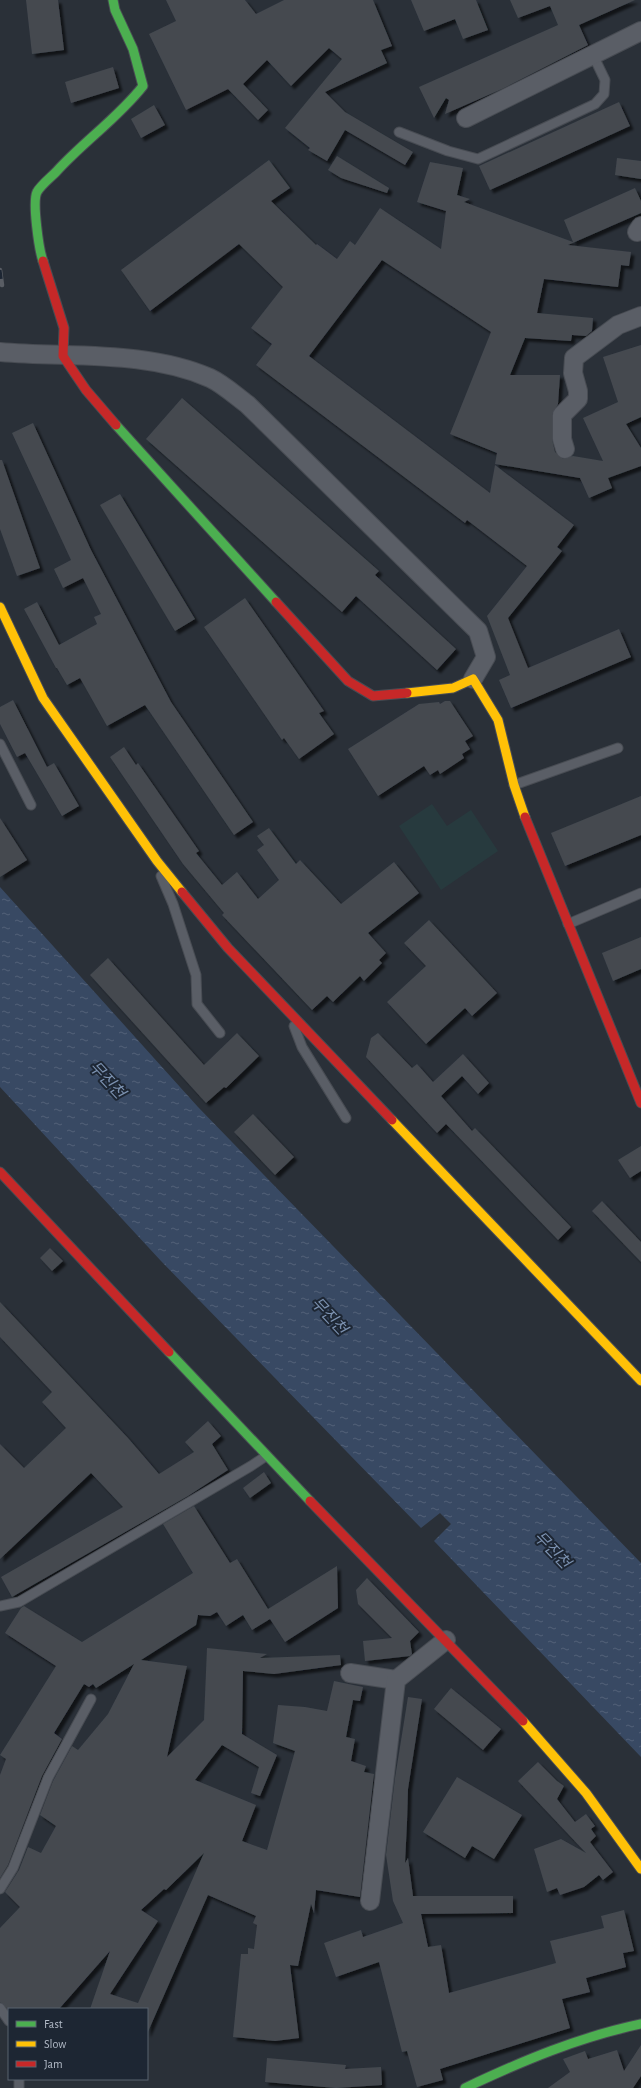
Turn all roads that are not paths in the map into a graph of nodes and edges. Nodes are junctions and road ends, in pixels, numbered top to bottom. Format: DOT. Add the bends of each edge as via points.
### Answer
graph roads {
  1 [pos="113,0"];
  2 [pos="641,31"];
  3 [pos="593,55"];
  4 [pos="466,118"];
  5 [pos="399,132"];
  6 [pos="641,316"];
  7 [pos="0,352"];
  8 [pos="63,356"];
  9 [pos="565,449"];
  10 [pos="0,607"];
  11 [pos="473,679"];
  12 [pos="0,744"];
  13 [pos="618,748"];
  14 [pos="514,785"];
  15 [pos="30,805"];
  16 [pos="155,860"];
  17 [pos="641,893"];
  18 [pos="568,924"];
  19 [pos="290,1013"];
  20 [pos="220,1033"];
  21 [pos="641,1103"];
  22 [pos="346,1118"];
  23 [pos="0,1172"];
  24 [pos="641,1381"];
  25 [pos="266,1456"];
  26 [pos="0,1606"];
  27 [pos="446,1640"];
  28 [pos="350,1673"];
  29 [pos="396,1680"];
  30 [pos="91,1698"];
  31 [pos="641,1869"];
  32 [pos="0,1889"];
  33 [pos="370,1901"];
  34 [pos="0,2008"];
  35 [pos="8,2020"];
  36 [pos="641,2024"];
  37 [pos="465,2088"];
  1 -- 8 [label="street" via="133,49 143,86 130,103 72,154 37,192 35,201 39,250 64,328"];
  2 -- 3 [label="street"];
  3 -- 4 [label="street"];
  3 -- 5 [label="lane" via="605,80 604,94 595,104 478,158 448,151"];
  6 -- 9 [label="street" via="618,325 574,358 573,373 578,399 562,414 562,440"];
  7 -- 8 [label="street"];
  8 -- 11 [label="street" via="86,390 140,453 348,682 373,696 453,688"];
  8 -- 11 [label="street" via="117,357 179,367 212,379 247,404 478,631 486,657"];
  10 -- 16 [label="street" via="43,698"];
  11 -- 14 [label="street" via="498,720"];
  12 -- 15 [label="lane"];
  13 -- 14 [label="lane"];
  14 -- 18 [label="street"];
  16 -- 19 [label="street" via="228,948"];
  16 -- 20 [label="lane" via="173,904 196,975 197,1004"];
  17 -- 18 [label="lane"];
  18 -- 21 [label="street"];
  19 -- 22 [label="lane" via="302,1047"];
  19 -- 24 [label="street"];
  23 -- 25 [label="street"];
  25 -- 26 [label="lane" via="19,1602"];
  25 -- 27 [label="street"];
  27 -- 29 [label="street"];
  27 -- 31 [label="street" via="563,1764 620,1837"];
  28 -- 29 [label="street"];
  29 -- 33 [label="street"];
  30 -- 32 [label="lane" via="48,1778 13,1868"];
  34 -- 35 [label="lane"];
  36 -- 37 [label="street" via="587,2037 511,2066"];
}
